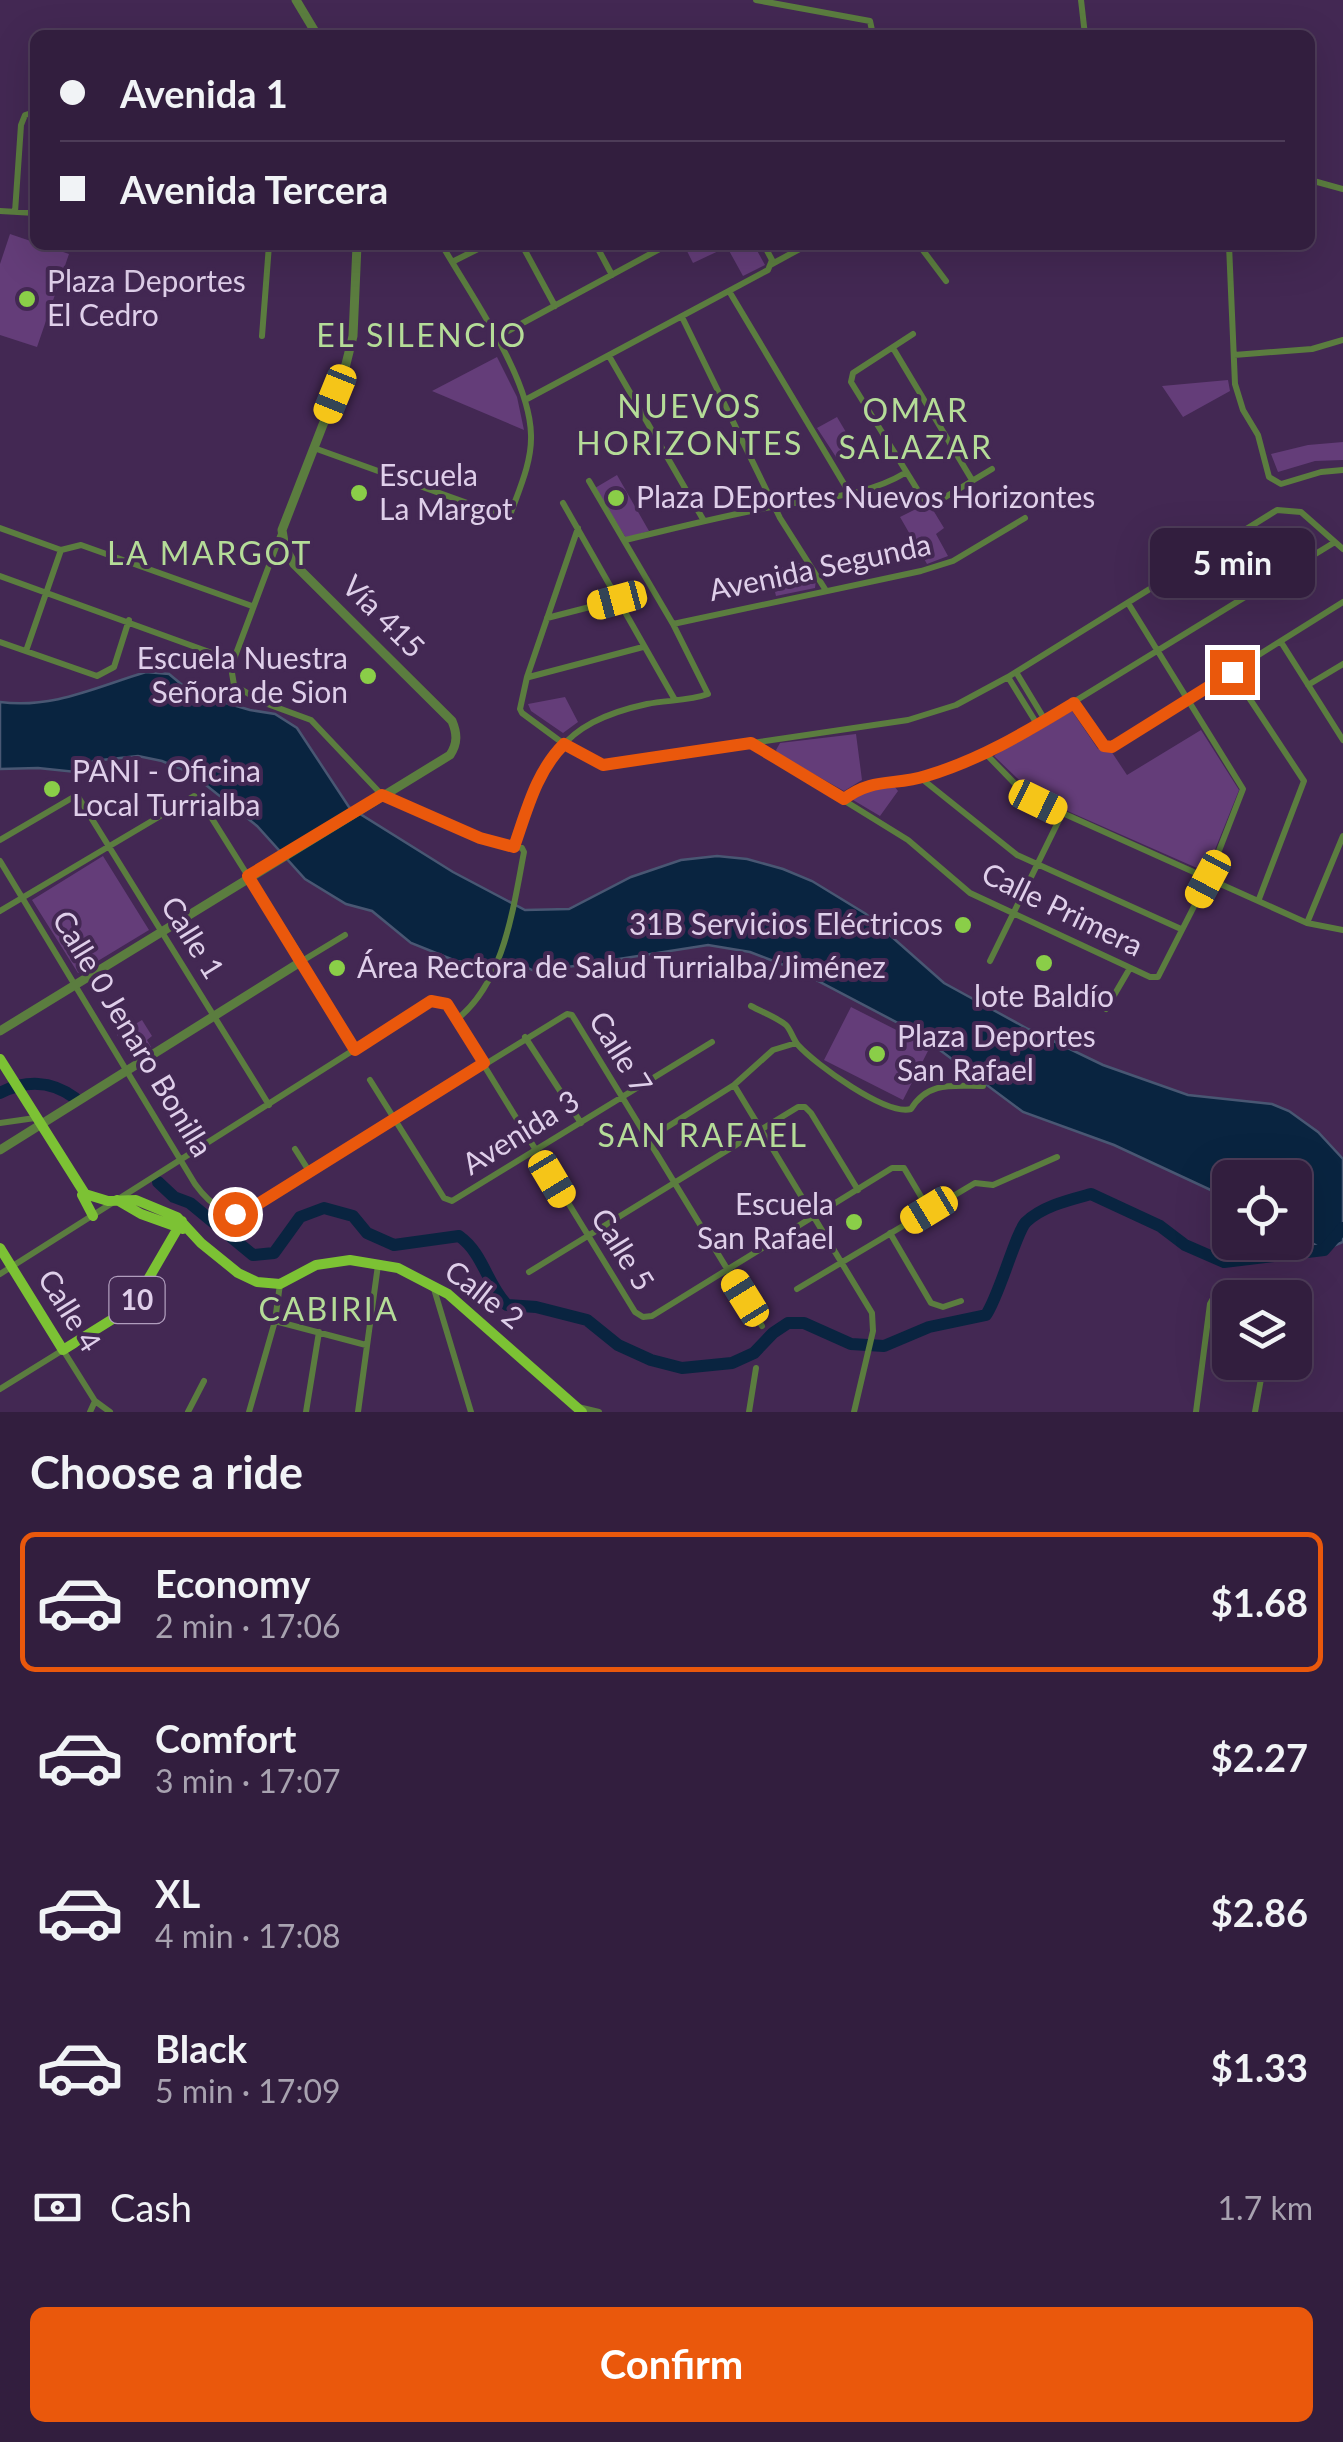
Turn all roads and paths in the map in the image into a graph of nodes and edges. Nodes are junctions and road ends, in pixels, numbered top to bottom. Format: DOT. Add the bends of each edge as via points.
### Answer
graph roads {
  1 [pos="296,0"];
  2 [pos="756,0"];
  3 [pos="1081,0"];
  4 [pos="314,30"];
  5 [pos="873,30"];
  6 [pos="1084,30"];
  7 [pos="30,114"];
  8 [pos="1315,181"];
  9 [pos="1343,189"];
  10 [pos="0,212"];
  11 [pos="15,212"];
  12 [pos="30,213"];
  13 [pos="269,250"];
  14 [pos="357,250"];
  15 [pos="445,250"];
  16 [pos="476,250"];
  17 [pos="525,250"];
  18 [pos="599,250"];
  19 [pos="658,250"];
  20 [pos="766,250"];
  21 [pos="798,250"];
  22 [pos="923,250"];
  23 [pos="1229,250"];
  24 [pos="452,262"];
  25 [pos="772,264"];
  26 [pos="612,275"];
  27 [pos="946,281"];
  28 [pos="729,291"];
  29 [pos="555,306"];
  30 [pos="682,318"];
  31 [pos="913,334"];
  32 [pos="262,336"];
  33 [pos="495,338"];
  34 [pos="1343,340"];
  35 [pos="893,348"];
  36 [pos="1234,355"];
  37 [pos="610,356"];
  38 [pos="526,399"];
  39 [pos="314,448"];
  40 [pos="992,470"];
  41 [pos="1343,470"];
  42 [pos="905,473"];
  43 [pos="972,480"];
  44 [pos="588,482"];
  45 [pos="850,494"];
  46 [pos="564,503"];
  47 [pos="774,506"];
  48 [pos="1024,518"];
  49 [pos="704,521"];
  50 [pos="0,528"];
  51 [pos="578,528"];
  52 [pos="282,530"];
  53 [pos="625,540"];
  54 [pos="1336,542"];
  55 [pos="1343,549"];
  56 [pos="61,550"];
  57 [pos="0,576"];
  58 [pos="825,589"];
  59 [pos="47,591"];
  60 [pos="617,600"];
  61 [pos="1343,602"];
  62 [pos="1128,603"];
  63 [pos="252,606"];
  64 [pos="547,618"];
  65 [pos="129,620"];
  66 [pos="673,624"];
  67 [pos="0,642"];
  68 [pos="1282,642"];
  69 [pos="644,646"];
  70 [pos="26,650"];
  71 [pos="1159,650"];
  72 [pos="234,661"];
  73 [pos="1343,664"];
  74 [pos="1232,672"];
  75 [pos="1012,675"];
  76 [pos="527,677"];
  77 [pos="1308,685"];
  78 [pos="1188,698"];
  79 [pos="674,700"];
  80 [pos="1074,703"];
  81 [pos="1042,722"];
  82 [pos="1340,730"];
  83 [pos="1343,740"];
  84 [pos="751,743"];
  85 [pos="564,744"];
  86 [pos="987,755"];
  87 [pos="921,778"];
  88 [pos="382,795"];
  89 [pos="844,799"];
  90 [pos="1062,814"];
  91 [pos="1343,836"];
  92 [pos="0,840"];
  93 [pos="109,846"];
  94 [pos="514,847"];
  95 [pos="0,860"];
  96 [pos="1039,864"];
  97 [pos="1343,869"];
  98 [pos="1329,872"];
  99 [pos="248,876"];
  100 [pos="1208,879"];
  101 [pos="23,896"];
  102 [pos="1258,900"];
  103 [pos="0,911"];
  104 [pos="1014,916"];
  105 [pos="1307,923"];
  106 [pos="1181,929"];
  107 [pos="1343,930"];
  108 [pos="160,931"];
  109 [pos="345,935"];
  110 [pos="302,961"];
  111 [pos="990,961"];
  112 [pos="1130,968"];
  113 [pos="76,983"];
  114 [pos="751,1006"];
  115 [pos="1106,1010"];
  116 [pos="214,1016"];
  117 [pos="456,1020"];
  118 [pos="0,1030"];
  119 [pos="525,1037"];
  120 [pos="712,1042"];
  121 [pos="796,1043"];
  122 [pos="355,1050"];
  123 [pos="0,1059"];
  124 [pos="484,1063"];
  125 [pos="128,1070"];
  126 [pos="370,1080"];
  127 [pos="734,1086"];
  128 [pos="982,1086"];
  129 [pos="622,1098"];
  130 [pos="269,1105"];
  131 [pos="394,1118"];
  132 [pos="38,1122"];
  133 [pos="0,1123"];
  134 [pos="581,1123"];
  135 [pos="761,1131"];
  136 [pos="648,1139"];
  137 [pos="295,1148"];
  138 [pos="0,1150"];
  139 [pos="535,1151"];
  140 [pos="1056,1157"];
  141 [pos="181,1160"];
  142 [pos="310,1171"];
  143 [pos="674,1182"];
  144 [pos="140,1186"];
  145 [pos="858,1190"];
  146 [pos="80,1191"];
  147 [pos="117,1200"];
  148 [pos="130,1200"];
  149 [pos="929,1210"];
  150 [pos="93,1216"];
  151 [pos="813,1217"];
  152 [pos="183,1226"];
  153 [pos="890,1233"];
  154 [pos="586,1236"];
  155 [pos="0,1248"];
  156 [pos="841,1262"];
  157 [pos="378,1263"];
  158 [pos="12,1266"];
  159 [pos="727,1270"];
  160 [pos="530,1272"];
  161 [pos="0,1274"];
  162 [pos="280,1284"];
  163 [pos="432,1284"];
  164 [pos="797,1289"];
  165 [pos="1212,1300"];
  166 [pos="961,1301"];
  167 [pos="275,1321"];
  168 [pos="762,1326"];
  169 [pos="319,1332"];
  170 [pos="366,1345"];
  171 [pos="63,1350"];
  172 [pos="756,1368"];
  173 [pos="1261,1380"];
  174 [pos="204,1381"];
  175 [pos="0,1389"];
  176 [pos="95,1401"];
  177 [pos="577,1410"];
  178 [pos="90,1412"];
  179 [pos="110,1412"];
  180 [pos="188,1412"];
  181 [pos="249,1412"];
  182 [pos="306,1412"];
  183 [pos="358,1412"];
  184 [pos="471,1412"];
  185 [pos="599,1412"];
  186 [pos="749,1412"];
  187 [pos="854,1412"];
  188 [pos="1196,1412"];
  189 [pos="1255,1412"];
  1 -- 4 [label="street"];
  2 -- 5 [label="street" via="870,21"];
  3 -- 6 [label="street"];
  7 -- 11 [label="street" via="21,125"];
  8 -- 9 [label="street"];
  10 -- 11 [label="street"];
  11 -- 12 [label="street"];
  13 -- 32 [label="street"];
  14 -- 39 [label="street" via="353,336"];
  15 -- 24 [label="street"];
  16 -- 24 [label="street"];
  17 -- 29 [label="street"];
  18 -- 26 [label="street"];
  19 -- 26 [label="street"];
  20 -- 25 [label="street"];
  21 -- 25 [label="street"];
  22 -- 27 [label="street"];
  23 -- 36 [label="street"];
  24 -- 33 [label="street"];
  25 -- 28 [label="street"];
  26 -- 29 [label="street"];
  28 -- 30 [label="street"];
  28 -- 45 [label="street"];
  29 -- 33 [label="street"];
  30 -- 37 [label="street"];
  30 -- 47 [label="street"];
  31 -- 35 [label="street"];
  33 -- 38 [label="street"];
  34 -- 36 [label="street"];
  35 -- 42 [label="street" via="850,379"];
  35 -- 43 [label="street"];
  36 -- 41 [label="street" via="1236,390 1269,477 1281,484"];
  37 -- 38 [label="street"];
  37 -- 49 [label="street"];
  38 -- 39 [label="street" via="532,438 509,518"];
  39 -- 52 [label="street"];
  40 -- 43 [label="street"];
  42 -- 43 [label="street" via="928,504"];
  42 -- 45 [label="street"];
  44 -- 53 [label="street"];
  45 -- 47 [label="street"];
  46 -- 51 [label="street"];
  47 -- 49 [label="street"];
  47 -- 58 [label="street"];
  48 -- 58 [label="street, Avenida Segunda" via="954,561"];
  49 -- 53 [label="street"];
  50 -- 56 [label="street"];
  51 -- 60 [label="street"];
  51 -- 64 [label="street"];
  52 -- 63 [label="street"];
  52 -- 88 [label="street, Vía 415" via="294,564 456,730 450,754"];
  53 -- 66 [label="street"];
  54 -- 55 [label="street"];
  54 -- 62 [label="street" via="1308,517 1276,510"];
  54 -- 71 [label="street"];
  56 -- 59 [label="street"];
  56 -- 63 [label="street" via="81,545"];
  57 -- 59 [label="street"];
  58 -- 66 [label="street, Avenida Segunda"];
  59 -- 65 [label="street"];
  59 -- 70 [label="street"];
  60 -- 64 [label="street"];
  60 -- 69 [label="street"];
  61 -- 68 [label="street"];
  62 -- 71 [label="street"];
  62 -- 75 [label="street"];
  63 -- 72 [label="street"];
  64 -- 76 [label="street"];
  65 -- 70 [label="street" via="114,667 97,676"];
  65 -- 72 [label="street"];
  66 -- 79 [label="street" via="708,691"];
  67 -- 70 [label="street"];
  68 -- 74 [label="street"];
  68 -- 77 [label="street"];
  69 -- 76 [label="street"];
  69 -- 79 [label="street"];
  71 -- 78 [label="street"];
  71 -- 80 [label="street"];
  72 -- 88 [label="street" via="232,679 239,690 311,720"];
  73 -- 77 [label="street"];
  74 -- 78 [label="street"];
  74 -- 102 [label="street" via="1304,781"];
  75 -- 81 [label="street"];
  75 -- 84 [label="street" via="931,714"];
  76 -- 85 [label="street" via="522,713"];
  77 -- 82 [label="street"];
  78 -- 80 [label="street" via="1107,747"];
  78 -- 100 [label="street" via="1243,790"];
  79 -- 85 [label="street" via="617,712"];
  80 -- 81 [label="street"];
  81 -- 86 [label="street"];
  82 -- 83 [label="street"];
  84 -- 85 [label="street" via="603,765"];
  84 -- 89 [label="street, Calle Primera"];
  85 -- 94 [label="street" via="540,776"];
  86 -- 87 [label="street"];
  86 -- 90 [label="street" via="1023,792"];
  87 -- 89 [label="street" via="874,783"];
  87 -- 96 [label="street" via="1002,846"];
  88 -- 94 [label="street"];
  88 -- 99 [label="street, Vía 415"];
  89 -- 104 [label="street, Calle Primera" via="908,840 970,894"];
  90 -- 96 [label="street"];
  90 -- 100 [label="street"];
  91 -- 98 [label="street"];
  92 -- 93 [label="street, Calle 1" via="77,795"];
  93 -- 99 [label="street" via="194,796"];
  93 -- 101 [label="street"];
  93 -- 108 [label="street, Calle 1"];
  94 -- 117 [label="street" via="524,852 500,952 489,984"];
  95 -- 101 [label="street, Calle 0 Jenaro Bonilla"];
  96 -- 104 [label="street"];
  96 -- 106 [label="street"];
  97 -- 98 [label="street"];
  98 -- 105 [label="street"];
  99 -- 108 [label="street, Vía 415"];
  99 -- 110 [label="street"];
  100 -- 102 [label="street"];
  100 -- 106 [label="street"];
  101 -- 103 [label="street"];
  101 -- 113 [label="street, Calle 0 Jenaro Bonilla"];
  102 -- 105 [label="street"];
  104 -- 111 [label="street"];
  104 -- 112 [label="street, Calle Primera"];
  105 -- 107 [label="street"];
  106 -- 112 [label="street, Calle Primera" via="1158,977"];
  108 -- 113 [label="street, Vía 415"];
  108 -- 116 [label="street, Calle 1"];
  109 -- 110 [label="street"];
  110 -- 116 [label="street"];
  110 -- 122 [label="street"];
  112 -- 115 [label="street"];
  113 -- 118 [label="street, Vía 415"];
  113 -- 125 [label="street, Calle 0 Jenaro Bonilla"];
  114 -- 121 [label="street" via="788,1026"];
  116 -- 125 [label="street"];
  116 -- 130 [label="street, Calle 1"];
  117 -- 122 [label="street, Calle 5" via="447,1004 431,1001"];
  117 -- 124 [label="street, Calle 5"];
  119 -- 124 [label="street"];
  119 -- 129 [label="street, Calle 7" via="562,1014 572,1015"];
  119 -- 134 [label="street"];
  120 -- 129 [label="street, Avenida 3"];
  121 -- 127 [label="street" via="773,1050"];
  121 -- 128 [label="street" via="854,1087 904,1111 931,1087"];
  122 -- 130 [label="street"];
  123 -- 132 [label="main road"];
  124 -- 131 [label="street"];
  124 -- 139 [label="street, Calle 5"];
  125 -- 132 [label="street"];
  125 -- 141 [label="street, Calle 0 Jenaro Bonilla"];
  126 -- 131 [label="street"];
  127 -- 135 [label="street"];
  127 -- 136 [label="street"];
  129 -- 134 [label="street, Avenida 3"];
  129 -- 136 [label="street, Calle 7"];
  130 -- 141 [label="street"];
  131 -- 139 [label="street, Avenida 3" via="444,1198 455,1200"];
  131 -- 142 [label="street"];
  132 -- 133 [label="street"];
  132 -- 138 [label="street"];
  132 -- 146 [label="main road"];
  134 -- 139 [label="street, Avenida 3"];
  135 -- 143 [label="street"];
  135 -- 145 [label="street" via="806,1107"];
  135 -- 151 [label="street"];
  136 -- 143 [label="street, Calle 7"];
  137 -- 142 [label="street"];
  139 -- 154 [label="street, Calle 5"];
  140 -- 149 [label="street" via="993,1186 975,1183"];
  141 -- 142 [label="street, Calle 0 Jenaro Bonilla" via="204,1196 240,1213"];
  141 -- 144 [label="street"];
  143 -- 154 [label="street"];
  143 -- 159 [label="street, Calle 7"];
  144 -- 147 [label="street"];
  144 -- 148 [label="street"];
  145 -- 149 [label="street" via="892,1168 904,1168"];
  145 -- 151 [label="street"];
  146 -- 147 [label="main road"];
  146 -- 150 [label="main road"];
  147 -- 148 [label="main road"];
  147 -- 150 [label="street"];
  147 -- 152 [label="main road"];
  148 -- 152 [label="main road"];
  149 -- 153 [label="street"];
  150 -- 158 [label="street"];
  151 -- 156 [label="street"];
  151 -- 159 [label="street"];
  152 -- 162 [label="main road" via="238,1274"];
  152 -- 171 [label="main road, 10" via="132,1307"];
  153 -- 156 [label="street"];
  153 -- 166 [label="street" via="931,1303 943,1308"];
  154 -- 159 [label="street, Calle 5" via="643,1317"];
  154 -- 160 [label="street"];
  155 -- 158 [label="main road, Calle 4"];
  156 -- 164 [label="street"];
  156 -- 187 [label="street" via="872,1314"];
  157 -- 162 [label="main road, Calle 2" via="316,1264"];
  157 -- 163 [label="main road, Calle 2"];
  157 -- 170 [label="street"];
  158 -- 161 [label="street"];
  158 -- 171 [label="main road, Calle 4"];
  159 -- 168 [label="street, Calle 7"];
  162 -- 167 [label="street"];
  163 -- 177 [label="main road, Calle 2"];
  163 -- 184 [label="street"];
  165 -- 188 [label="street"];
  167 -- 169 [label="street"];
  167 -- 181 [label="street"];
  169 -- 170 [label="street"];
  169 -- 182 [label="street"];
  170 -- 183 [label="street"];
  171 -- 175 [label="street"];
  171 -- 176 [label="street, Calle 4"];
  172 -- 186 [label="street"];
  173 -- 189 [label="street"];
  174 -- 180 [label="street"];
  176 -- 178 [label="street"];
  176 -- 179 [label="street"];
  177 -- 185 [label="street"];
}
